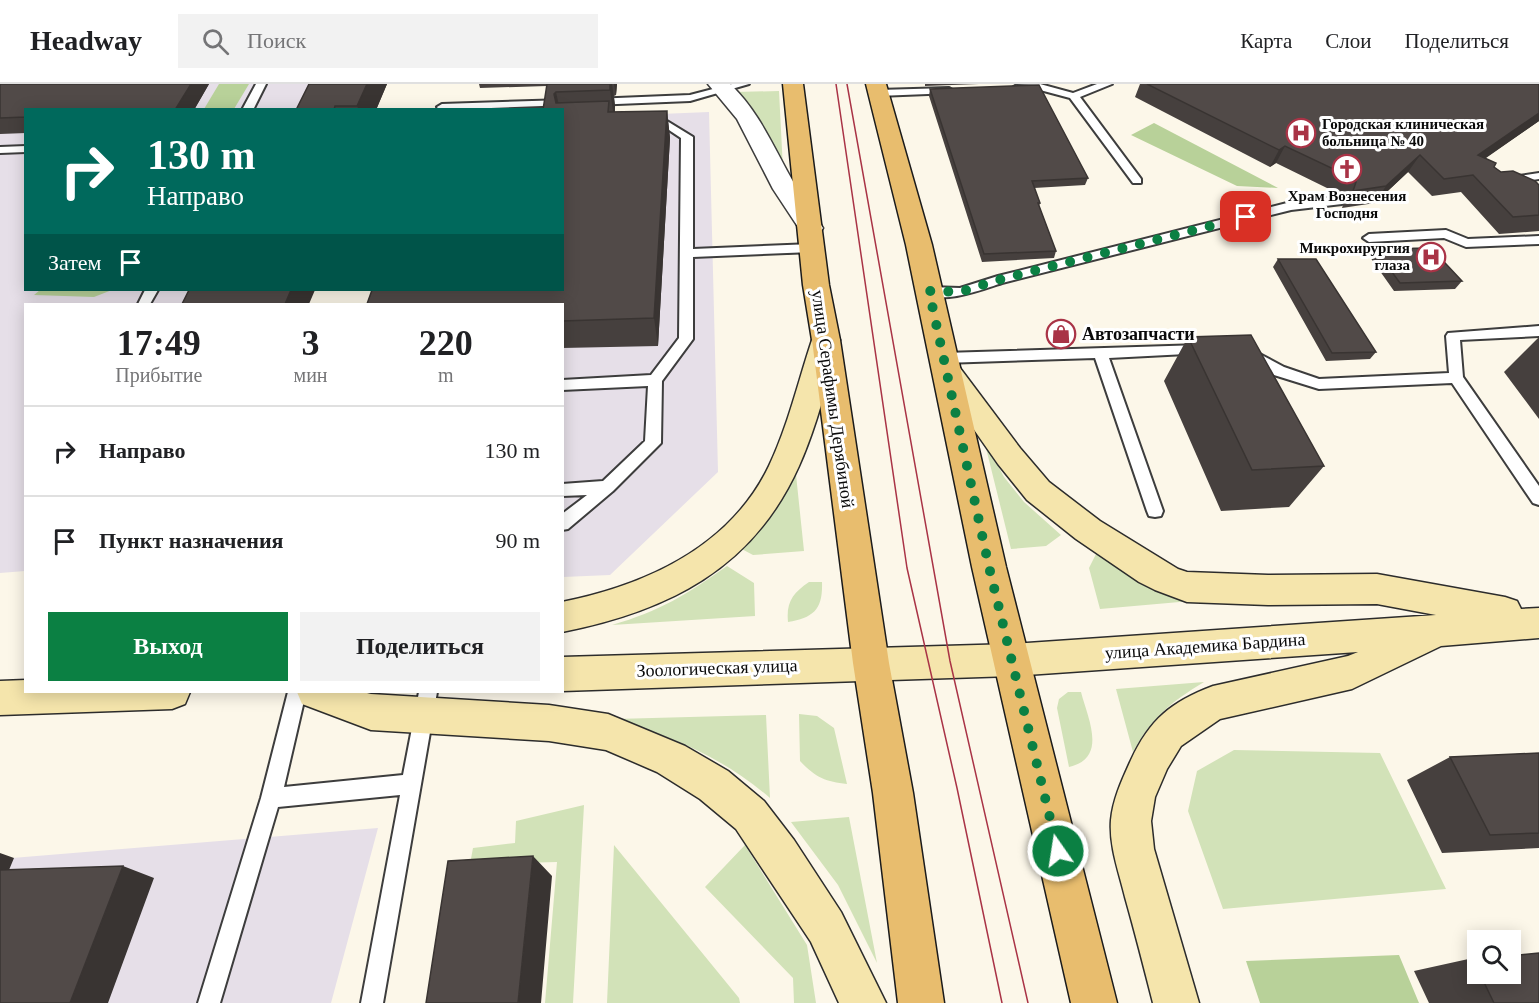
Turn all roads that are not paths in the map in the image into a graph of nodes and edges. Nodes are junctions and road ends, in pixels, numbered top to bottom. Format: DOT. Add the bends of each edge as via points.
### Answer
graph roads {
  1 [pos="261,84"];
  2 [pos="793,84"];
  3 [pos="1107,84"];
  4 [pos="729,86"];
  5 [pos="1007,88"];
  6 [pos="877,89"];
  7 [pos="964,90"];
  8 [pos="1074,96"];
  9 [pos="442,107"];
  10 [pos="248,108"];
  11 [pos="629,123"];
  12 [pos="24,149"];
  13 [pos="0,150"];
  14 [pos="1539,176"];
  15 [pos="1137,181"];
  16 [pos="1489,183"];
  17 [pos="1338,201"];
  18 [pos="812,238"];
  19 [pos="1369,238"];
  20 [pos="1539,240"];
  21 [pos="687,253"];
  22 [pos="929,291"];
  23 [pos="1539,331"];
  24 [pos="826,340"];
  25 [pos="1238,348"];
  26 [pos="1216,349"];
  27 [pos="1100,353"];
  28 [pos="945,365"];
  29 [pos="1456,378"];
  30 [pos="655,380"];
  31 [pos="564,385"];
  32 [pos="606,487"];
  33 [pos="564,490"];
  34 [pos="1539,499"];
  35 [pos="1155,511"];
  36 [pos="564,522"];
  37 [pos="564,617"];
  38 [pos="1539,620"];
  39 [pos="1443,628"];
  40 [pos="1012,660"];
  41 [pos="871,663"];
  42 [pos="564,674"];
  43 [pos="143,693"];
  44 [pos="297,693"];
  45 [pos="318,693"];
  46 [pos="0,698"];
  47 [pos="426,704"];
  48 [pos="412,784"];
  49 [pos="271,798"];
  50 [pos="208,1003"];
  51 [pos="372,1003"];
  52 [pos="863,1003"];
  53 [pos="921,1003"];
  54 [pos="1094,1003"];
  55 [pos="1176,1003"];
  1 -- 10 [label="lane"];
  2 -- 18 [label="main road, улица Серафимы Дерябиной"];
  3 -- 8 [label="lane"];
  4 -- 9 [label="lane" via="690,98 644,96"];
  4 -- 18 [label="street, улица Серафимы Дерябиной"];
  5 -- 8 [label="lane" via="1040,87"];
  6 -- 7 [label="lane"];
  6 -- 22 [label="main road"];
  8 -- 15 [label="lane"];
  11 -- 21 [label="lane" via="662,122 687,137"];
  12 -- 13 [label="lane"];
  14 -- 16 [label="lane"];
  17 -- 22 [label="lane" via="1292,206 961,292"];
  18 -- 21 [label="lane"];
  18 -- 24 [label="main road, улица Серафимы Дерябиной"];
  19 -- 20 [label="lane" via="1446,234 1466,243"];
  21 -- 30 [label="lane" via="686,339"];
  22 -- 28 [label="main road"];
  23 -- 29 [label="lane" via="1453,336"];
  24 -- 37 [label="street" via="783,467 745,529 691,571 659,588 617,605"];
  24 -- 41 [label="main road, улица Серафимы Дерябиной"];
  25 -- 29 [label="lane" via="1279,371 1319,384"];
  26 -- 27 [label="lane"];
  27 -- 28 [label="lane"];
  27 -- 35 [label="lane"];
  28 -- 38 [label="street" via="995,438 1038,491 1088,530 1167,580 1204,588 1377,589"];
  28 -- 40 [label="main road"];
  29 -- 34 [label="lane"];
  30 -- 31 [label="lane"];
  30 -- 32 [label="lane" via="653,443"];
  32 -- 33 [label="lane"];
  32 -- 36 [label="lane"];
  38 -- 39 [label="street, улица Академика Бардина"];
  39 -- 40 [label="street, улица Академика Бардина"];
  39 -- 55 [label="street" via="1352,672 1213,703 1168,733 1135,797 1131,821 1133,849"];
  40 -- 41 [label="street, улица Академика Бардина"];
  40 -- 54 [label="main road"];
  41 -- 42 [label="street, Зоологическая улица"];
  41 -- 53 [label="main road"];
  43 -- 46 [label="street"];
  44 -- 49 [label="lane"];
  45 -- 47 [label="street" via="371,712"];
  47 -- 48 [label="lane"];
  47 -- 52 [label="street" via="608,732 671,759 714,785 750,815 779,855 826,927"];
  48 -- 49 [label="lane"];
  48 -- 51 [label="lane"];
  49 -- 50 [label="lane"];
}
